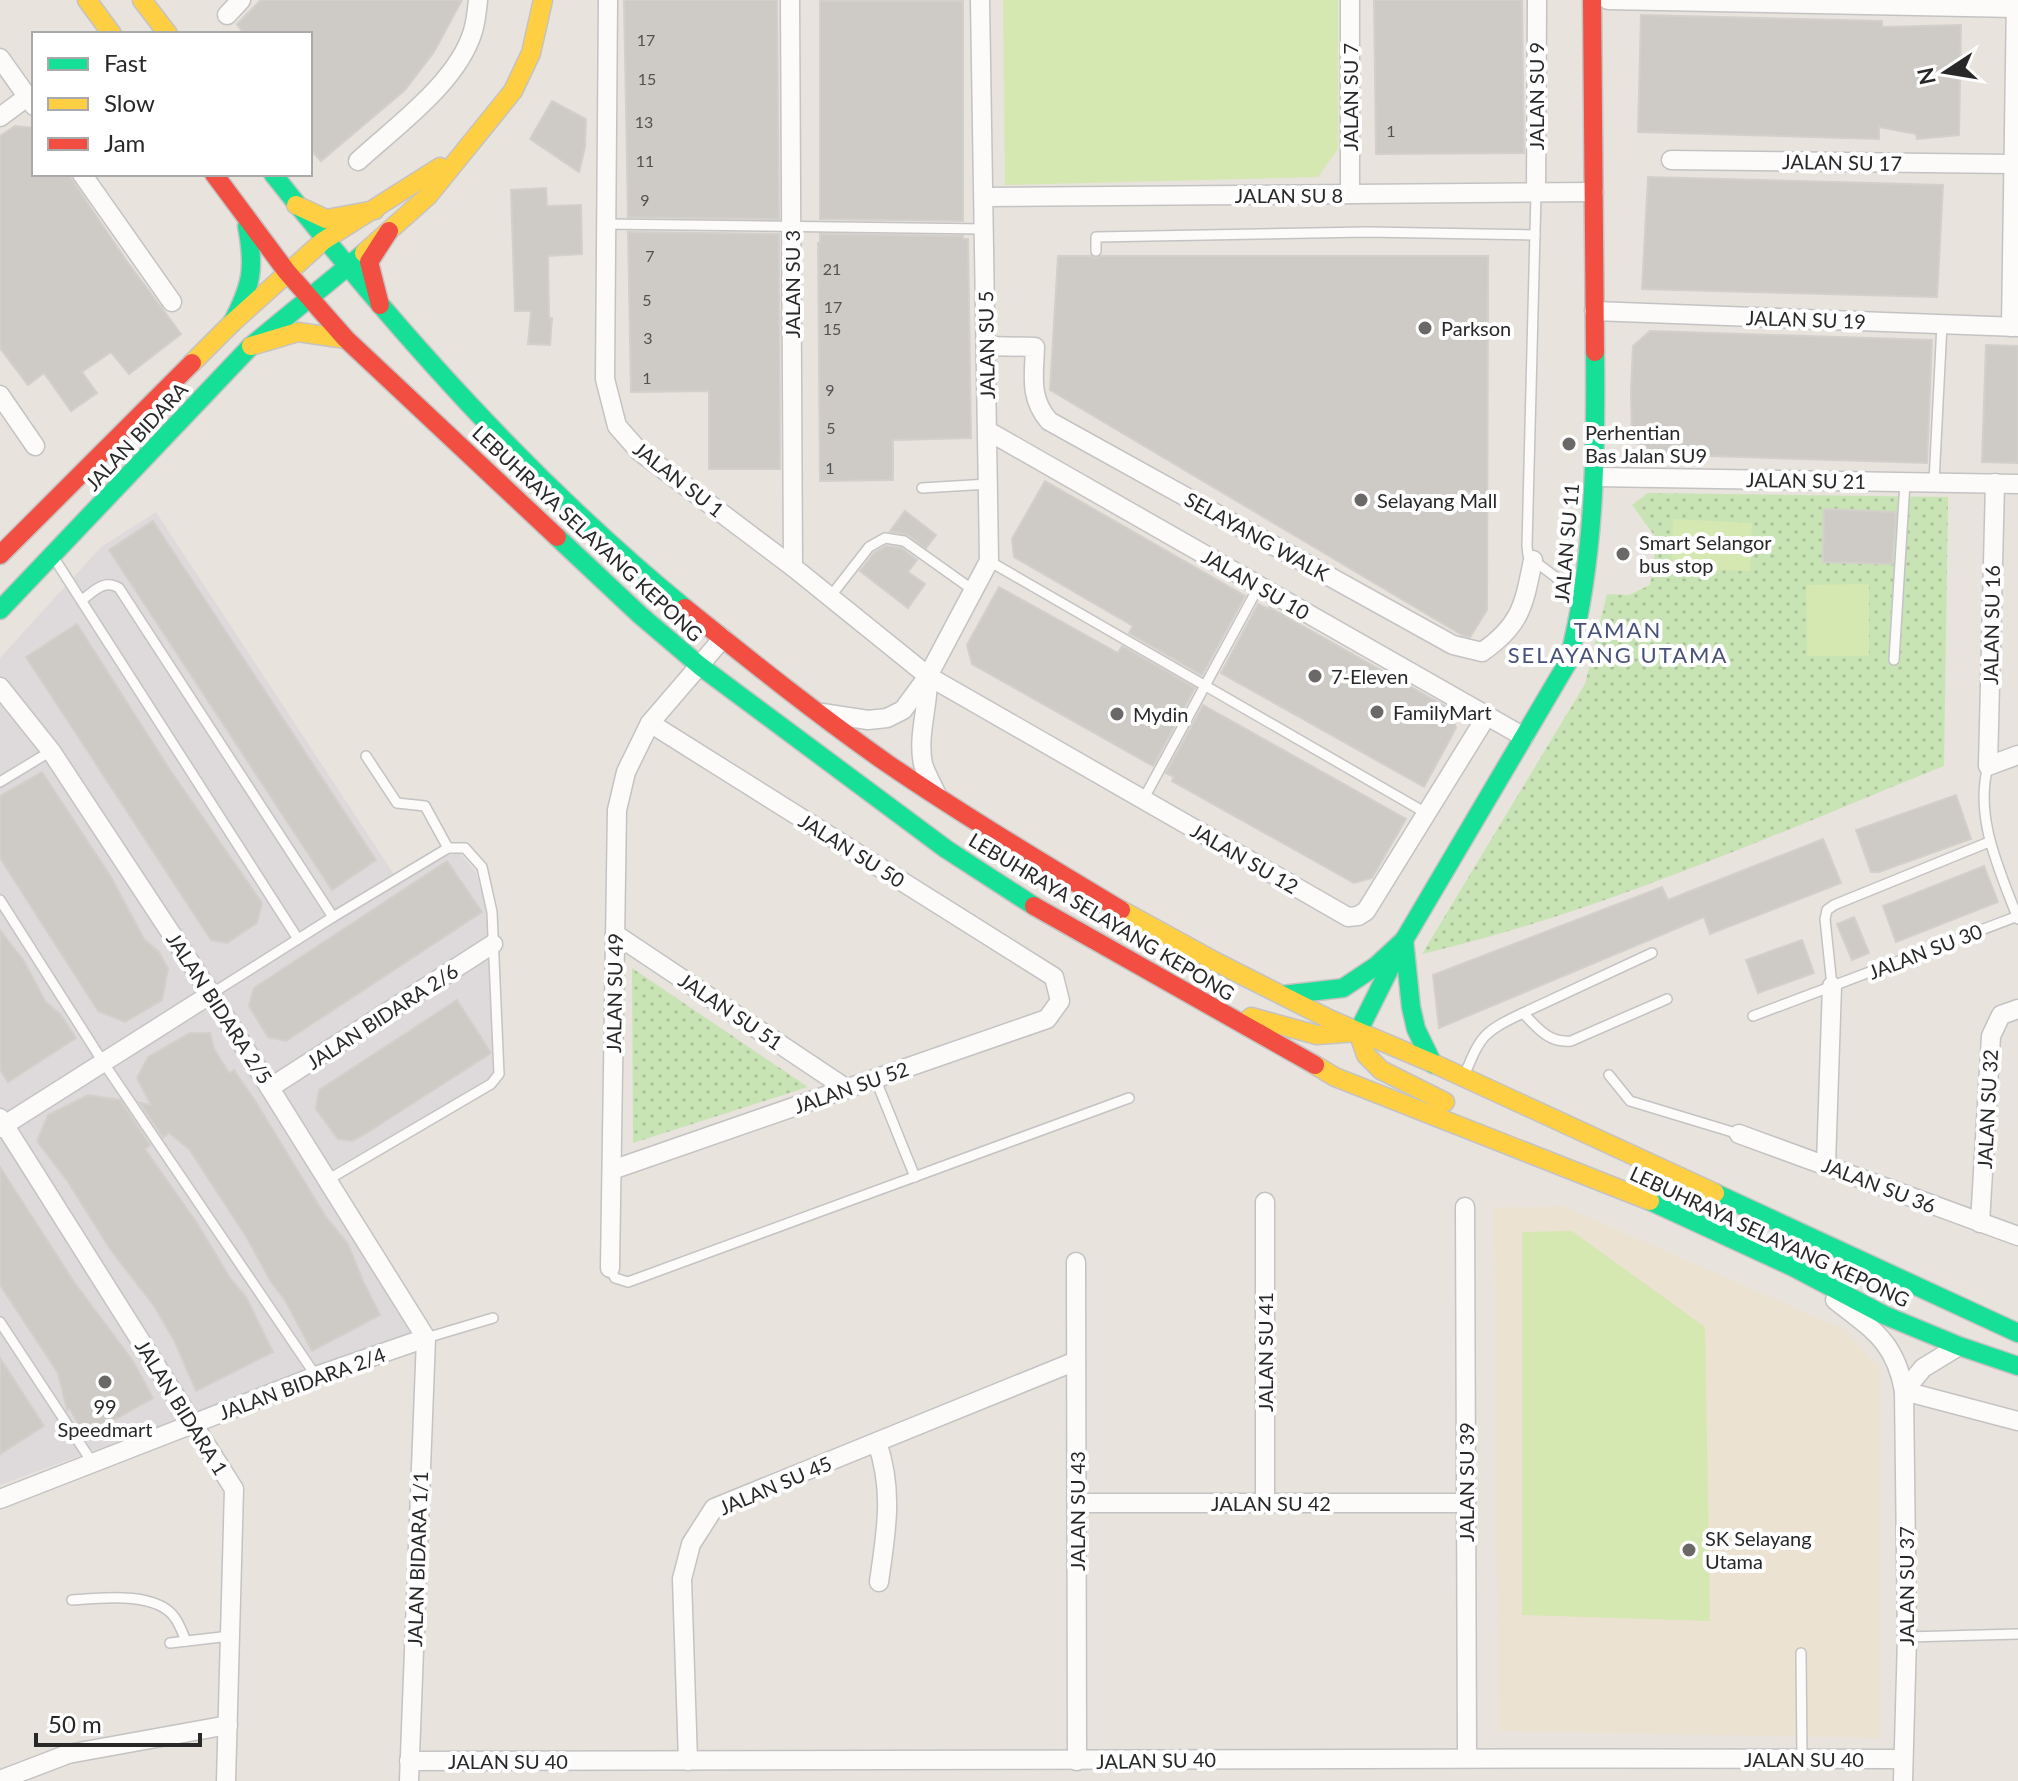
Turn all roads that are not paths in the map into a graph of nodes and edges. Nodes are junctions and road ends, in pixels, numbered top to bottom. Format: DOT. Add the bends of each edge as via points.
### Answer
graph roads {
  1 [pos="87,0"];
  2 [pos="142,0"];
  3 [pos="241,0"];
  4 [pos="478,0"];
  5 [pos="543,0"];
  6 [pos="608,0"];
  7 [pos="790,0"];
  8 [pos="980,0"];
  9 [pos="1350,0"];
  10 [pos="1537,0"];
  11 [pos="1592,0"];
  12 [pos="1608,0"];
  13 [pos="2016,4"];
  14 [pos="227,15"];
  15 [pos="111,32"];
  16 [pos="166,32"];
  17 [pos="2017,49"];
  18 [pos="0,58"];
  19 [pos="31,102"];
  20 [pos="0,117"];
  21 [pos="459,155"];
  22 [pos="1671,160"];
  23 [pos="358,161"];
  24 [pos="2013,164"];
  25 [pos="83,176"];
  26 [pos="215,176"];
  27 [pos="274,176"];
  28 [pos="1594,192"];
  29 [pos="1536,193"];
  30 [pos="1350,194"];
  31 [pos="984,197"];
  32 [pos="295,204"];
  33 [pos="375,210"];
  34 [pos="244,216"];
  35 [pos="605,224"];
  36 [pos="791,226"];
  37 [pos="984,229"];
  38 [pos="389,231"];
  39 [pos="1535,235"];
  40 [pos="323,241"];
  41 [pos="1096,251"];
  42 [pos="346,269"];
  43 [pos="287,272"];
  44 [pos="309,299"];
  45 [pos="172,302"];
  46 [pos="381,309"];
  47 [pos="1594,311"];
  48 [pos="232,323"];
  49 [pos="1942,324"];
  50 [pos="2014,327"];
  51 [pos="346,339"];
  52 [pos="251,346"];
  53 [pos="986,346"];
  54 [pos="0,395"];
  55 [pos="988,431"];
  56 [pos="35,446"];
  57 [pos="1595,477"];
  58 [pos="1905,482"];
  59 [pos="1934,482"];
  60 [pos="1995,483"];
  61 [pos="988,484"];
  62 [pos="2018,484"];
  63 [pos="922,488"];
  64 [pos="0,555"];
  65 [pos="53,556"];
  66 [pos="1533,560"];
  67 [pos="989,561"];
  68 [pos="793,567"];
  69 [pos="1259,586"];
  70 [pos="973,590"];
  71 [pos="830,597"];
  72 [pos="1585,599"];
  73 [pos="82,600"];
  74 [pos="0,610"];
  75 [pos="723,638"];
  76 [pos="1894,660"];
  77 [pos="700,666"];
  78 [pos="928,676"];
  79 [pos="1205,686"];
  80 [pos="0,687"];
  81 [pos="818,712"];
  82 [pos="1486,717"];
  83 [pos="650,723"];
  84 [pos="1524,737"];
  85 [pos="51,751"];
  86 [pos="2018,755"];
  87 [pos="366,756"];
  88 [pos="1988,766"];
  89 [pos="0,782"];
  90 [pos="939,799"];
  91 [pos="1143,800"];
  92 [pos="1426,813"];
  93 [pos="1989,842"];
  94 [pos="448,848"];
  95 [pos="0,900"];
  96 [pos="333,917"];
  97 [pos="2018,917"];
  98 [pos="615,934"];
  99 [pos="298,939"];
  100 [pos="1404,940"];
  101 [pos="493,944"];
  102 [pos="1652,953"];
  103 [pos="1054,977"];
  104 [pos="1832,986"];
  105 [pos="211,994"];
  106 [pos="1281,995"];
  107 [pos="1667,999"];
  108 [pos="2018,1009"];
  109 [pos="1219,1011"];
  110 [pos="1523,1013"];
  111 [pos="1753,1016"];
  112 [pos="1358,1032"];
  113 [pos="103,1062"];
  114 [pos="1433,1064"];
  115 [pos="1609,1075"];
  116 [pos="875,1078"];
  117 [pos="1463,1079"];
  118 [pos="271,1087"];
  119 [pos="847,1089"];
  120 [pos="1129,1098"];
  121 [pos="2,1124"];
  122 [pos="1739,1134"];
  123 [pos="1826,1164"];
  124 [pos="612,1170"];
  125 [pos="915,1177"];
  126 [pos="329,1179"];
  127 [pos="1624,1191"];
  128 [pos="1265,1202"];
  129 [pos="1465,1207"];
  130 [pos="1980,1223"];
  131 [pos="2018,1236"];
  132 [pos="1076,1262"];
  133 [pos="1793,1267"];
  134 [pos="610,1268"];
  135 [pos="493,1318"];
  136 [pos="0,1322"];
  137 [pos="2018,1333"];
  138 [pos="426,1338"];
  139 [pos="1959,1346"];
  140 [pos="1076,1361"];
  141 [pos="2018,1366"];
  142 [pos="316,1376"];
  143 [pos="1904,1391"];
  144 [pos="2018,1421"];
  145 [pos="193,1424"];
  146 [pos="877,1442"];
  147 [pos="92,1462"];
  148 [pos="0,1499"];
  149 [pos="1077,1503"];
  150 [pos="1265,1503"];
  151 [pos="1466,1503"];
  152 [pos="879,1582"];
  153 [pos="72,1600"];
  154 [pos="2018,1634"];
  155 [pos="230,1636"];
  156 [pos="1907,1637"];
  157 [pos="186,1641"];
  158 [pos="170,1643"];
  159 [pos="1801,1653"];
  160 [pos="228,1725"];
  161 [pos="1467,1757"];
  162 [pos="1802,1759"];
  163 [pos="1903,1759"];
  164 [pos="409,1761"];
  165 [pos="688,1761"];
  166 [pos="1077,1761"];
  167 [pos="0,1780"];
  168 [pos="226,1781"];
  169 [pos="409,1781"];
  170 [pos="1903,1781"];
  1 -- 15 [label="main road"];
  2 -- 16 [label="main road"];
  3 -- 14 [label="street"];
  4 -- 23 [label="street" via="473,32 453,69"];
  5 -- 21 [label="main road" via="531,53 513,91"];
  6 -- 35 [label="street, JALAN SU 1"];
  7 -- 36 [label="street, JALAN SU 3"];
  8 -- 31 [label="street, JALAN SU 5"];
  9 -- 30 [label="street, JALAN SU 7"];
  10 -- 29 [label="street, JALAN SU 9"];
  11 -- 28 [label="main road, JALAN SU 11"];
  12 -- 13 [label="street"];
  13 -- 17 [label="street"];
  17 -- 24 [label="street"];
  18 -- 19 [label="street"];
  19 -- 20 [label="street"];
  21 -- 33 [label="main road, JALAN BIDARA"];
  21 -- 38 [label="main road, JALAN BIDARA" via="428,196"];
  22 -- 24 [label="street, JALAN SU 17"];
  24 -- 50 [label="street"];
  25 -- 45 [label="street"];
  26 -- 34 [label="main road, LEBUHRAYA SELAYANG KEPONG"];
  27 -- 32 [label="main road, LEBUHRAYA SELAYANG KEPONG"];
  28 -- 29 [label="street, JALAN SU 8"];
  28 -- 47 [label="main road, JALAN SU 11"];
  29 -- 30 [label="street, JALAN SU 8"];
  29 -- 39 [label="lane"];
  30 -- 31 [label="street, JALAN SU 8"];
  31 -- 37 [label="street, JALAN SU 5"];
  32 -- 33 [label="main road" via="326,219"];
  32 -- 40 [label="main road, LEBUHRAYA SELAYANG KEPONG"];
  33 -- 40 [label="main road, JALAN BIDARA"];
  34 -- 43 [label="main road, LEBUHRAYA SELAYANG KEPONG"];
  34 -- 48 [label="main road" via="255,274"];
  35 -- 36 [label="lane"];
  35 -- 68 [label="street, JALAN SU 1" via="605,379 617,426 639,451"];
  36 -- 37 [label="lane"];
  36 -- 68 [label="street, JALAN SU 3"];
  37 -- 53 [label="street, JALAN SU 5"];
  38 -- 42 [label="main road, JALAN BIDARA"];
  38 -- 46 [label="main road" via="369,262"];
  39 -- 41 [label="lane" via="1096,237"];
  39 -- 66 [label="lane" via="1527,546"];
  40 -- 42 [label="main road, LEBUHRAYA SELAYANG KEPONG"];
  40 -- 43 [label="main road, JALAN BIDARA"];
  42 -- 44 [label="main road, JALAN BIDARA"];
  42 -- 46 [label="main road, LEBUHRAYA SELAYANG KEPONG"];
  43 -- 44 [label="main road, LEBUHRAYA SELAYANG KEPONG"];
  43 -- 48 [label="main road, JALAN BIDARA"];
  44 -- 51 [label="main road, LEBUHRAYA SELAYANG KEPONG"];
  44 -- 52 [label="main road, JALAN BIDARA"];
  46 -- 75 [label="main road, LEBUHRAYA SELAYANG KEPONG" via="498,438 577,515"];
  47 -- 49 [label="street, JALAN SU 19"];
  47 -- 57 [label="main road, JALAN SU 11"];
  48 -- 64 [label="main road, JALAN BIDARA"];
  49 -- 50 [label="street, JALAN SU 19"];
  49 -- 59 [label="lane"];
  51 -- 52 [label="main road" via="303,330"];
  51 -- 77 [label="main road, LEBUHRAYA SELAYANG KEPONG"];
  52 -- 65 [label="main road, JALAN BIDARA"];
  53 -- 55 [label="street, JALAN SU 5"];
  53 -- 66 [label="street, SELAYANG WALK" via="1035,347 1037,407 1049,421 1453,645 1482,652 1501,639 1524,608"];
  54 -- 56 [label="street"];
  55 -- 61 [label="street, JALAN SU 5"];
  55 -- 69 [label="street, JALAN SU 10"];
  57 -- 58 [label="street, JALAN SU 21"];
  57 -- 72 [label="main road, JALAN SU 11"];
  58 -- 59 [label="street, JALAN SU 21"];
  58 -- 76 [label="lane"];
  59 -- 60 [label="street, JALAN SU 21"];
  60 -- 62 [label="street, JALAN SU 21"];
  60 -- 88 [label="street, JALAN SU 16"];
  61 -- 63 [label="lane"];
  61 -- 67 [label="street, JALAN SU 5"];
  65 -- 73 [label="lane"];
  65 -- 74 [label="main road, JALAN BIDARA"];
  66 -- 72 [label="lane"];
  67 -- 70 [label="street, JALAN SU 5"];
  67 -- 79 [label="lane"];
  68 -- 71 [label="street, JALAN SU 1"];
  69 -- 79 [label="lane"];
  69 -- 82 [label="street, JALAN SU 10"];
  70 -- 71 [label="lane" via="904,541 885,538 869,547"];
  70 -- 78 [label="street, JALAN SU 5"];
  71 -- 78 [label="street, JALAN SU 1"];
  72 -- 84 [label="main road, JALAN SU 11" via="1568,662"];
  73 -- 96 [label="lane" via="104,584 119,588"];
  73 -- 99 [label="lane"];
  75 -- 77 [label="street, JALAN SU 49"];
  75 -- 81 [label="main road, LEBUHRAYA SELAYANG KEPONG"];
  77 -- 83 [label="street, JALAN SU 49"];
  77 -- 109 [label="main road, LEBUHRAYA SELAYANG KEPONG" via="1020,898"];
  78 -- 81 [label="street, JALAN SU 5" via="903,710 887,718"];
  78 -- 90 [label="street, JALAN SU 5" via="921,740 924,766"];
  78 -- 91 [label="street, JALAN SU 12"];
  79 -- 91 [label="lane"];
  79 -- 92 [label="lane"];
  80 -- 85 [label="street, JALAN BIDARA 2/5"];
  81 -- 90 [label="main road, LEBUHRAYA SELAYANG KEPONG"];
  82 -- 84 [label="street, JALAN SU 10"];
  82 -- 92 [label="street, JALAN SU 12"];
  83 -- 98 [label="street, JALAN SU 49" via="626,772 617,810"];
  83 -- 103 [label="street, JALAN SU 50"];
  84 -- 100 [label="main road, JALAN SU 11"];
  85 -- 89 [label="lane"];
  85 -- 105 [label="street, JALAN BIDARA 2/5"];
  86 -- 88 [label="street"];
  87 -- 94 [label="lane" via="397,803 425,806"];
  88 -- 93 [label="lane" via="1982,787"];
  90 -- 106 [label="main road, LEBUHRAYA SELAYANG KEPONG" via="1130,915"];
  91 -- 92 [label="street, JALAN SU 12" via="1348,917 1366,911"];
  93 -- 97 [label="lane"];
  93 -- 104 [label="lane" via="1827,910"];
  94 -- 96 [label="lane"];
  94 -- 101 [label="lane" via="465,848 482,867"];
  95 -- 113 [label="lane"];
  96 -- 99 [label="lane"];
  97 -- 104 [label="lane, JALAN SU 30"];
  98 -- 119 [label="street, JALAN SU 51"];
  98 -- 124 [label="street, JALAN SU 49"];
  99 -- 105 [label="lane"];
  100 -- 106 [label="main road" via="1343,988"];
  100 -- 112 [label="main road, JALAN SU 11"];
  100 -- 114 [label="main road" via="1416,1029"];
  101 -- 118 [label="street, JALAN BIDARA 2/6"];
  101 -- 126 [label="lane" via="499,1074 491,1084"];
  102 -- 110 [label="lane"];
  103 -- 116 [label="street, JALAN SU 52" via="1060,1001 1047,1019"];
  104 -- 111 [label="lane, JALAN SU 30"];
  104 -- 123 [label="street"];
  105 -- 113 [label="street"];
  105 -- 118 [label="street, JALAN BIDARA 2/5"];
  106 -- 112 [label="main road, LEBUHRAYA SELAYANG KEPONG"];
  107 -- 110 [label="lane" via="1571,1041 1546,1037"];
  108 -- 130 [label="street, JALAN SU 32" via="2001,1015 1991,1036"];
  109 -- 112 [label="main road" via="1313,1037"];
  109 -- 127 [label="main road, LEBUHRAYA SELAYANG KEPONG" via="1335,1077"];
  110 -- 117 [label="lane" via="1487,1031"];
  112 -- 114 [label="main road, LEBUHRAYA SELAYANG KEPONG"];
  112 -- 127 [label="main road" via="1366,1055 1381,1070"];
  113 -- 121 [label="street"];
  113 -- 142 [label="lane"];
  114 -- 117 [label="main road, LEBUHRAYA SELAYANG KEPONG"];
  115 -- 122 [label="lane" via="1630,1101"];
  116 -- 119 [label="street, JALAN SU 52"];
  116 -- 125 [label="lane"];
  117 -- 137 [label="main road, LEBUHRAYA SELAYANG KEPONG"];
  118 -- 126 [label="street, JALAN BIDARA 2/5"];
  119 -- 124 [label="street, JALAN SU 52"];
  120 -- 125 [label="lane"];
  121 -- 145 [label="street, JALAN BIDARA 1"];
  122 -- 123 [label="street, JALAN SU 36"];
  123 -- 130 [label="street, JALAN SU 36"];
  124 -- 134 [label="street, JALAN SU 49"];
  125 -- 134 [label="lane" via="628,1282 615,1278"];
  126 -- 138 [label="street, JALAN BIDARA 2/5"];
  127 -- 133 [label="main road, LEBUHRAYA SELAYANG KEPONG"];
  128 -- 150 [label="street, JALAN SU 41"];
  129 -- 151 [label="street, JALAN SU 39"];
  130 -- 131 [label="street, JALAN SU 36"];
  132 -- 140 [label="street, JALAN SU 43"];
  133 -- 139 [label="main road, LEBUHRAYA SELAYANG KEPONG" via="1884,1315"];
  133 -- 143 [label="street, JALAN SU 37" via="1876,1333 1900,1367"];
  135 -- 138 [label="lane"];
  136 -- 147 [label="lane"];
  138 -- 142 [label="street, JALAN BIDARA 2/4"];
  138 -- 164 [label="street, JALAN BIDARA 1/1"];
  139 -- 141 [label="main road, LEBUHRAYA SELAYANG KEPONG"];
  139 -- 143 [label="street" via="1923,1368"];
  140 -- 146 [label="street, JALAN SU 45"];
  140 -- 149 [label="street, JALAN SU 43"];
  142 -- 145 [label="street, JALAN BIDARA 2/4"];
  143 -- 144 [label="street"];
  143 -- 156 [label="street, JALAN SU 37"];
  145 -- 147 [label="street, JALAN BIDARA 2/4"];
  145 -- 155 [label="street, JALAN BIDARA 1" via="234,1489"];
  146 -- 152 [label="street" via="888,1513"];
  146 -- 165 [label="street, JALAN SU 45" via="714,1508 691,1544 682,1579"];
  147 -- 148 [label="street, JALAN BIDARA 2/4"];
  149 -- 150 [label="street, JALAN SU 42"];
  149 -- 166 [label="street, JALAN SU 43"];
  150 -- 151 [label="street, JALAN SU 42"];
  151 -- 161 [label="street, JALAN SU 39"];
  153 -- 157 [label="lane" via="110,1597 159,1605 174,1616"];
  154 -- 156 [label="lane"];
  155 -- 157 [label="lane"];
  155 -- 160 [label="street, JALAN BIDARA 1"];
  156 -- 163 [label="street, JALAN SU 37"];
  157 -- 158 [label="lane"];
  159 -- 162 [label="lane"];
  160 -- 167 [label="street" via="68,1754"];
  160 -- 168 [label="street, JALAN BIDARA 1"];
  161 -- 162 [label="street, JALAN SU 40"];
  161 -- 166 [label="street, JALAN SU 40"];
  162 -- 163 [label="street, JALAN SU 40"];
  163 -- 170 [label="street, JALAN SU 37"];
  164 -- 165 [label="street, JALAN SU 40"];
  164 -- 169 [label="street, JALAN BIDARA 1/1"];
  165 -- 166 [label="street, JALAN SU 40"];
}
